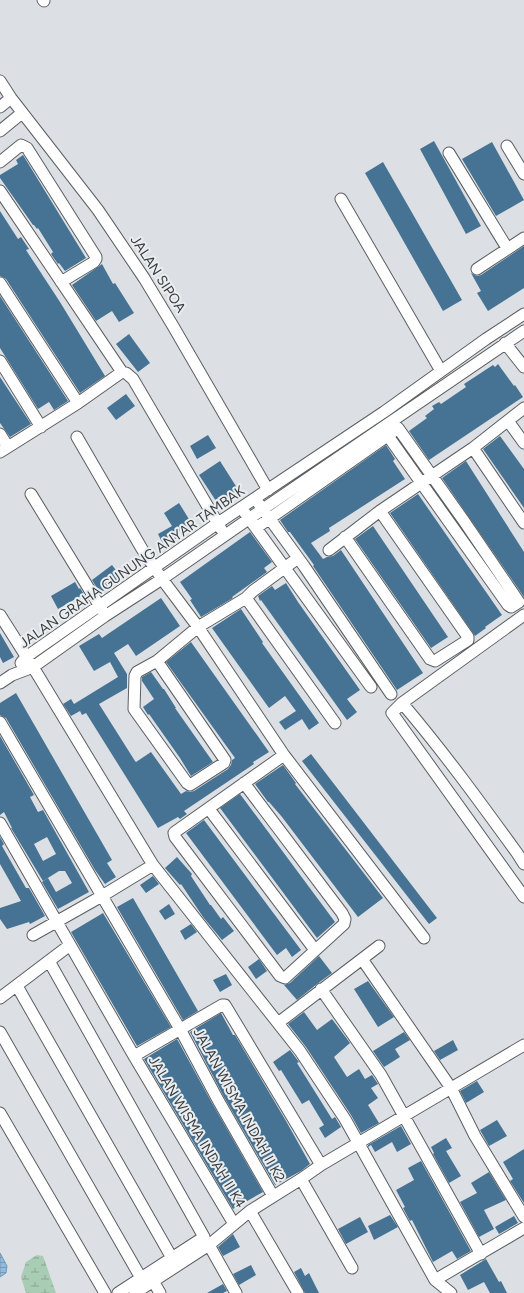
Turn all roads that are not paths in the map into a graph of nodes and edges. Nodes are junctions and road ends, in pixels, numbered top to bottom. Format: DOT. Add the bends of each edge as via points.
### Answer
graph roads {
  1 [pos="0,81"];
  2 [pos="11,98"];
  3 [pos="0,107"];
  4 [pos="22,113"];
  5 [pos="0,131"];
  6 [pos="507,146"];
  7 [pos="449,153"];
  8 [pos="0,162"];
  9 [pos="524,174"];
  10 [pos="0,191"];
  11 [pos="341,199"];
  12 [pos="524,238"];
  13 [pos="507,248"];
  14 [pos="477,268"];
  15 [pos="61,282"];
  16 [pos="0,283"];
  17 [pos="524,314"];
  18 [pos="524,331"];
  19 [pos="504,343"];
  20 [pos="0,361"];
  21 [pos="524,367"];
  22 [pos="441,371"];
  23 [pos="122,372"];
  24 [pos="78,403"];
  25 [pos="417,404"];
  26 [pos="524,408"];
  27 [pos="508,421"];
  28 [pos="40,427"];
  29 [pos="398,428"];
  30 [pos="0,434"];
  31 [pos="388,436"];
  32 [pos="77,437"];
  33 [pos="524,443"];
  34 [pos="473,448"];
  35 [pos="4,450"];
  36 [pos="432,475"];
  37 [pos="421,483"];
  38 [pos="268,490"];
  39 [pos="31,494"];
  40 [pos="256,498"];
  41 [pos="242,507"];
  42 [pos="263,509"];
  43 [pos="380,511"];
  44 [pos="270,518"];
  45 [pos="218,523"];
  46 [pos="252,523"];
  47 [pos="524,523"];
  48 [pos="226,535"];
  49 [pos="345,537"];
  50 [pos="329,550"];
  51 [pos="291,563"];
  52 [pos="155,568"];
  53 [pos="162,579"];
  54 [pos="246,598"];
  55 [pos="319,603"];
  56 [pos="99,605"];
  57 [pos="0,615"];
  58 [pos="524,615"];
  59 [pos="105,616"];
  60 [pos="198,627"];
  61 [pos="26,657"];
  62 [pos="157,661"];
  63 [pos="33,667"];
  64 [pos="12,675"];
  65 [pos="0,683"];
  66 [pos="371,687"];
  67 [pos="391,694"];
  68 [pos="402,703"];
  69 [pos="0,722"];
  70 [pos="335,723"];
  71 [pos="284,755"];
  72 [pos="244,783"];
  73 [pos="209,808"];
  74 [pos="0,823"];
  75 [pos="520,850"];
  76 [pos="524,864"];
  77 [pos="153,865"];
  78 [pos="102,896"];
  79 [pos="524,897"];
  80 [pos="57,921"];
  81 [pos="33,935"];
  82 [pos="424,938"];
  83 [pos="70,945"];
  84 [pos="379,946"];
  85 [pos="315,950"];
  86 [pos="362,959"];
  87 [pos="49,961"];
  88 [pos="17,986"];
  89 [pos="321,989"];
  90 [pos="0,998"];
  91 [pos="278,1023"];
  92 [pos="180,1029"];
  93 [pos="0,1032"];
  94 [pos="524,1045"];
  95 [pos="134,1056"];
  96 [pos="451,1088"];
  97 [pos="0,1113"];
  98 [pos="404,1115"];
  99 [pos="358,1143"];
  100 [pos="321,1165"];
  101 [pos="301,1179"];
  102 [pos="273,1196"];
  103 [pos="250,1211"];
  104 [pos="524,1217"];
  105 [pos="234,1224"];
  106 [pos="524,1228"];
  107 [pos="209,1245"];
  108 [pos="481,1254"];
  109 [pos="172,1258"];
  110 [pos="352,1268"];
  111 [pos="141,1278"];
  112 [pos="435,1280"];
  113 [pos="153,1281"];
  114 [pos="447,1292"];
  115 [pos="105,1293"];
  116 [pos="118,1293"];
  117 [pos="135,1293"];
  118 [pos="160,1293"];
  119 [pos="236,1293"];
  120 [pos="298,1293"];
  1 -- 2 [label="street, JALAN SIPOA"];
  2 -- 3 [label="street"];
  2 -- 4 [label="street, JALAN SIPOA"];
  4 -- 5 [label="street"];
  4 -- 38 [label="street, JALAN SIPOA" via="98,210 144,278"];
  6 -- 9 [label="street"];
  7 -- 13 [label="street"];
  8 -- 15 [label="street" via="21,145 27,148 96,257 94,262"];
  10 -- 15 [label="street"];
  11 -- 22 [label="street"];
  12 -- 13 [label="street"];
  13 -- 14 [label="street"];
  15 -- 23 [label="street"];
  16 -- 24 [label="street"];
  17 -- 22 [label="street, JALAN GRAHA GUNUNG ANYAR TAMBAK"];
  18 -- 19 [label="street, JALAN GRAHA GUNUNG ANYAR TAMBAK"];
  19 -- 21 [label="street"];
  19 -- 25 [label="street, JALAN GRAHA GUNUNG ANYAR TAMBAK"];
  20 -- 28 [label="street"];
  22 -- 38 [label="street, JALAN GRAHA GUNUNG ANYAR TAMBAK"];
  23 -- 24 [label="street"];
  23 -- 45 [label="street" via="126,372 133,379"];
  24 -- 28 [label="street"];
  25 -- 29 [label="street"];
  25 -- 42 [label="street, JALAN GRAHA GUNUNG ANYAR TAMBAK"];
  26 -- 27 [label="street"];
  27 -- 33 [label="street"];
  27 -- 34 [label="street"];
  28 -- 35 [label="street"];
  29 -- 31 [label="street"];
  29 -- 36 [label="street"];
  30 -- 35 [label="street"];
  31 -- 37 [label="street"];
  31 -- 44 [label="street"];
  32 -- 52 [label="street"];
  34 -- 36 [label="street"];
  34 -- 47 [label="street"];
  36 -- 37 [label="street"];
  36 -- 37 [label="street" via="519,602 511,607 508,605"];
  37 -- 43 [label="street"];
  38 -- 40 [label="street, JALAN GRAHA GUNUNG ANYAR TAMBAK"];
  39 -- 56 [label="street"];
  40 -- 41 [label="street, JALAN GRAHA GUNUNG ANYAR TAMBAK"];
  40 -- 42 [label="street"];
  41 -- 45 [label="street, JALAN GRAHA GUNUNG ANYAR TAMBAK"];
  41 -- 46 [label="street"];
  42 -- 44 [label="street"];
  42 -- 46 [label="street, JALAN GRAHA GUNUNG ANYAR TAMBAK"];
  43 -- 49 [label="street"];
  43 -- 49 [label="street" via="468,640 435,661 430,659"];
  44 -- 46 [label="street"];
  44 -- 51 [label="street"];
  45 -- 48 [label="street"];
  45 -- 52 [label="street, JALAN GRAHA GUNUNG ANYAR TAMBAK"];
  46 -- 48 [label="street, JALAN GRAHA GUNUNG ANYAR TAMBAK"];
  46 -- 51 [label="street"];
  48 -- 53 [label="street, JALAN GRAHA GUNUNG ANYAR TAMBAK"];
  49 -- 50 [label="street"];
  51 -- 54 [label="street"];
  51 -- 55 [label="street"];
  51 -- 55 [label="street"];
  52 -- 53 [label="street"];
  52 -- 56 [label="street, JALAN GRAHA GUNUNG ANYAR TAMBAK"];
  53 -- 59 [label="street, JALAN GRAHA GUNUNG ANYAR TAMBAK"];
  53 -- 60 [label="street"];
  54 -- 60 [label="street"];
  54 -- 70 [label="street"];
  55 -- 66 [label="street"];
  55 -- 67 [label="street"];
  56 -- 59 [label="street"];
  56 -- 61 [label="street, JALAN GRAHA GUNUNG ANYAR TAMBAK"];
  57 -- 61 [label="street"];
  58 -- 68 [label="street"];
  59 -- 63 [label="street, JALAN GRAHA GUNUNG ANYAR TAMBAK"];
  60 -- 62 [label="street"];
  60 -- 71 [label="street"];
  61 -- 63 [label="street"];
  61 -- 64 [label="street, JALAN GRAHA GUNUNG ANYAR TAMBAK"];
  62 -- 62 [label="street" via="225,760 190,785 134,709 135,676 137,672"];
  63 -- 64 [label="street, JALAN GRAHA GUNUNG ANYAR TAMBAK"];
  63 -- 77 [label="street"];
  64 -- 65 [label="street"];
  68 -- 75 [label="street"];
  68 -- 79 [label="street" via="392,713"];
  69 -- 78 [label="street, JALAN WISMA INDAH II K2"];
  71 -- 72 [label="street"];
  71 -- 82 [label="street"];
  72 -- 73 [label="street"];
  72 -- 85 [label="street" via="342,913 344,924"];
  73 -- 85 [label="street"];
  73 -- 85 [label="street" via="175,832 174,836 280,976 284,978"];
  74 -- 80 [label="street, JALAN WISMA INDAH II K4"];
  75 -- 76 [label="street"];
  77 -- 78 [label="street"];
  77 -- 91 [label="street"];
  78 -- 80 [label="street"];
  78 -- 92 [label="street, JALAN WISMA INDAH II K2"];
  80 -- 81 [label="street"];
  80 -- 83 [label="street, JALAN WISMA INDAH II K4"];
  83 -- 87 [label="street"];
  83 -- 95 [label="street, JALAN WISMA INDAH II K4"];
  84 -- 86 [label="street"];
  86 -- 89 [label="street"];
  86 -- 96 [label="street"];
  87 -- 88 [label="street"];
  87 -- 109 [label="street" via="204,1237"];
  88 -- 90 [label="street"];
  88 -- 109 [label="street"];
  89 -- 91 [label="street"];
  89 -- 98 [label="street" via="381,1075"];
  91 -- 99 [label="street" via="319,1079"];
  92 -- 95 [label="street"];
  92 -- 100 [label="street" via="222,1005 228,1007"];
  92 -- 102 [label="street, JALAN WISMA INDAH II K2"];
  93 -- 111 [label="street"];
  94 -- 96 [label="street"];
  95 -- 105 [label="street, JALAN WISMA INDAH II K4"];
  96 -- 98 [label="street"];
  96 -- 104 [label="street" via="475,1136"];
  97 -- 115 [label="street"];
  98 -- 99 [label="street"];
  98 -- 108 [label="street"];
  99 -- 100 [label="street"];
  99 -- 112 [label="street"];
  100 -- 101 [label="street"];
  101 -- 102 [label="street"];
  101 -- 110 [label="street"];
  102 -- 103 [label="street"];
  103 -- 105 [label="street"];
  103 -- 120 [label="street"];
  105 -- 107 [label="street"];
  106 -- 108 [label="street"];
  107 -- 113 [label="street"];
  107 -- 119 [label="street"];
  108 -- 112 [label="street"];
  109 -- 111 [label="street"];
  111 -- 116 [label="street"];
  112 -- 114 [label="street"];
  113 -- 117 [label="street"];
  113 -- 118 [label="street"];
}
